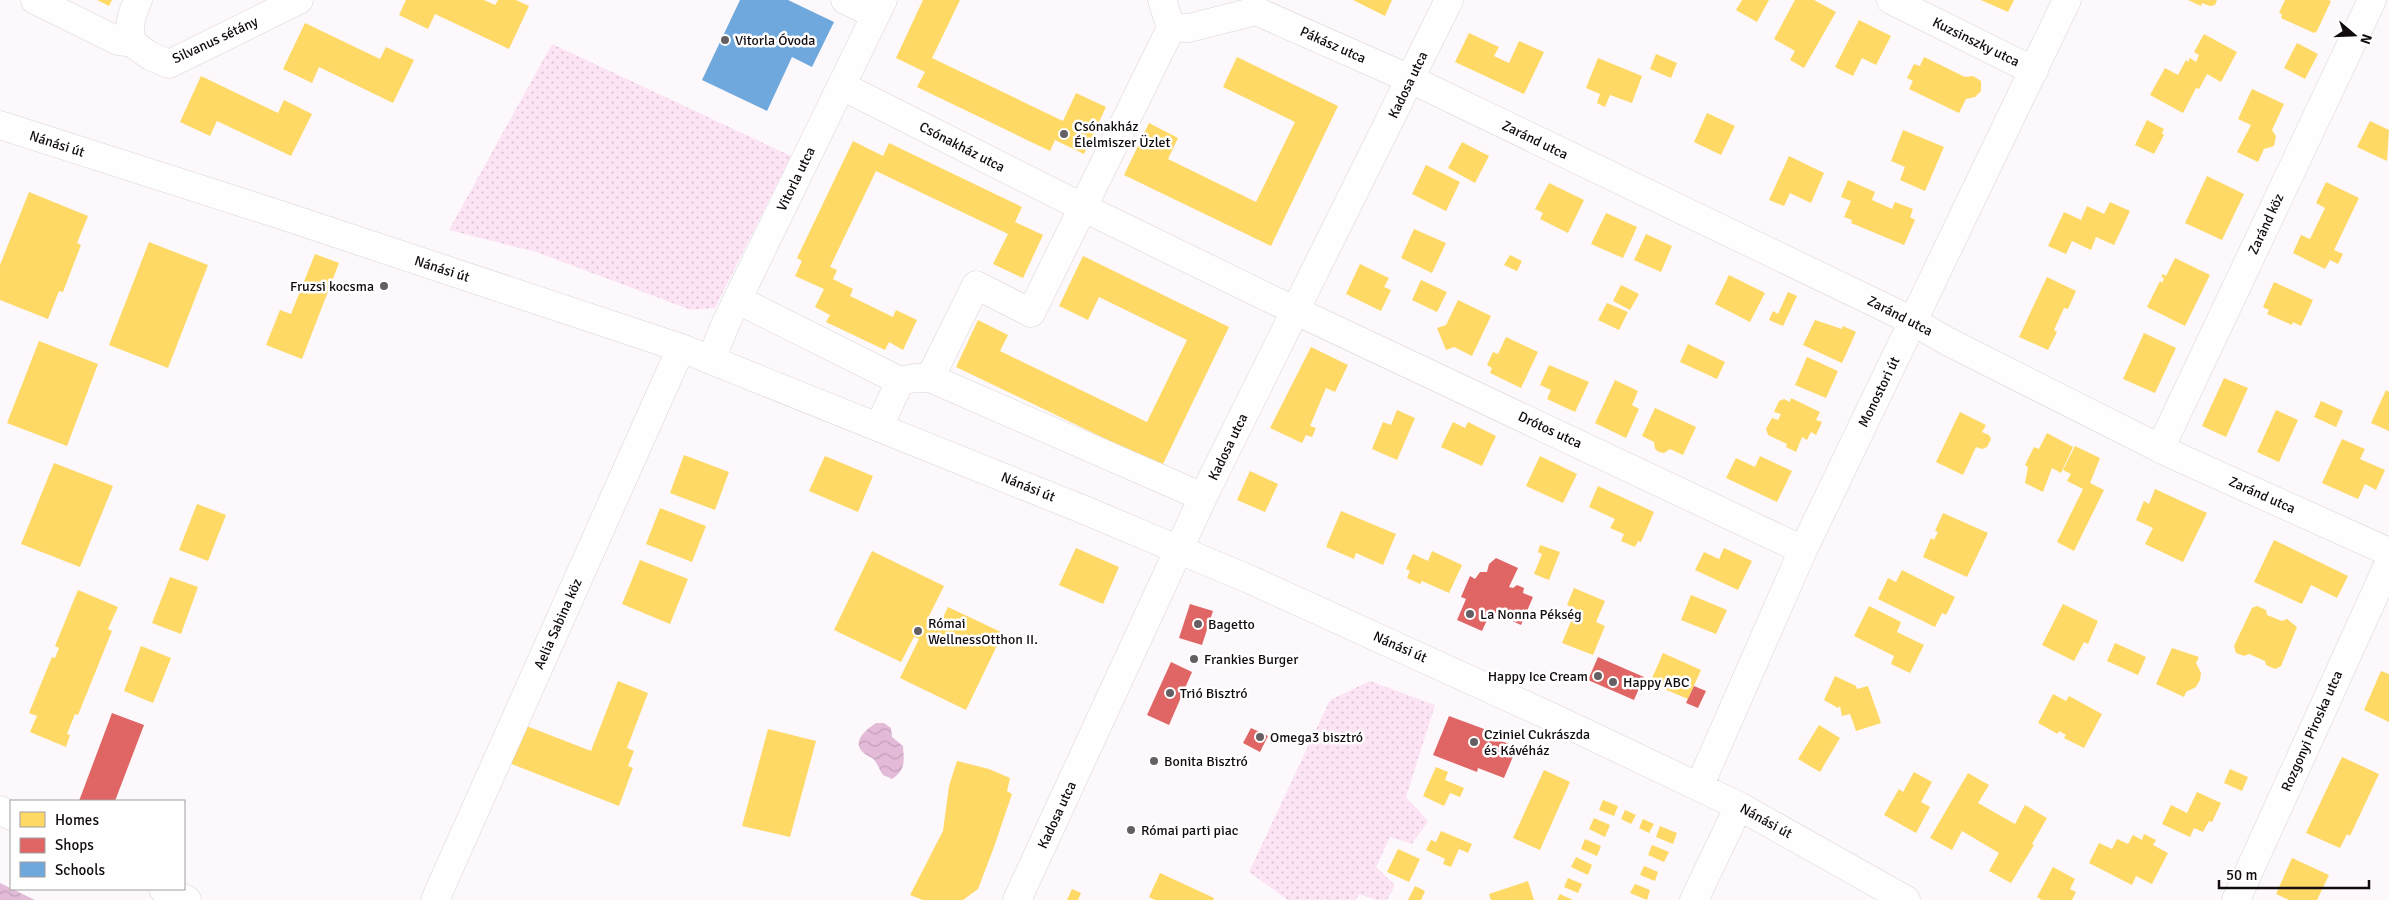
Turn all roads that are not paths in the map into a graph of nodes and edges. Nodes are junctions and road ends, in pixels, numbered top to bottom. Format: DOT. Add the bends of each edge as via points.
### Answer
graph roads {
  1 [pos="35,0"];
  2 [pos="138,0"];
  3 [pos="299,0"];
  4 [pos="845,0"];
  5 [pos="1162,0"];
  6 [pos="1449,0"];
  7 [pos="1891,0"];
  8 [pos="2066,0"];
  9 [pos="2372,0"];
  10 [pos="1255,5"];
  11 [pos="880,8"];
  12 [pos="1171,28"];
  13 [pos="132,43"];
  14 [pos="2034,71"];
  15 [pos="1410,79"];
  16 [pos="842,86"];
  17 [pos="0,125"];
  18 [pos="1082,207"];
  19 [pos="738,300"];
  20 [pos="1296,310"];
  21 [pos="1913,321"];
  22 [pos="681,348"];
  23 [pos="711,360"];
  24 [pos="930,378"];
  25 [pos="900,381"];
  26 [pos="879,427"];
  27 [pos="2160,449"];
  28 [pos="1203,497"];
  29 [pos="1803,550"];
  30 [pos="1180,551"];
  31 [pos="2389,552"];
  32 [pos="2389,563"];
  33 [pos="1699,787"];
  34 [pos="1739,806"];
  35 [pos="165,890"];
  36 [pos="187,900"];
  37 [pos="435,900"];
  38 [pos="1017,900"];
  39 [pos="1694,900"];
  40 [pos="1906,900"];
  41 [pos="2236,900"];
  1 -- 13 [label="street, Silvanus sétány" via="118,41"];
  2 -- 13 [label="street" via="129,29"];
  3 -- 13 [label="street, Silvanus sétány" via="169,64"];
  4 -- 11 [label="street"];
  5 -- 12 [label="street"];
  6 -- 15 [label="street, Kadosa utca"];
  7 -- 14 [label="street, Kuzsinszky utca"];
  8 -- 14 [label="street, Monostori út"];
  9 -- 27 [label="street, Zaránd köz"];
  10 -- 12 [label="street, Pákász utca" via="1189,28"];
  10 -- 15 [label="street, Pákász utca"];
  11 -- 16 [label="street, Vitorla utca"];
  12 -- 18 [label="street"];
  14 -- 21 [label="street, Monostori út"];
  15 -- 20 [label="street, Kadosa utca"];
  15 -- 21 [label="street, Zaránd utca"];
  16 -- 18 [label="street, Csónakház utca"];
  16 -- 19 [label="street, Vitorla utca"];
  17 -- 22 [label="street, Nánási út" via="281,214"];
  18 -- 20 [label="street, Csónakház utca"];
  18 -- 24 [label="street" via="1031,313 976,285"];
  19 -- 23 [label="street, Vitorla utca"];
  19 -- 25 [label="street"];
  20 -- 28 [label="street, Kadosa utca"];
  20 -- 29 [label="street, Drótos utca"];
  21 -- 27 [label="street, Zaránd utca"];
  21 -- 29 [label="street, Monostori út"];
  22 -- 23 [label="street, Nánási út"];
  22 -- 37 [label="street, Aelia Sabina köz"];
  23 -- 26 [label="street, Nánási út"];
  24 -- 25 [label="street"];
  24 -- 28 [label="street"];
  25 -- 26 [label="street"];
  26 -- 30 [label="street, Nánási út"];
  27 -- 31 [label="street, Zaránd utca"];
  28 -- 30 [label="street, Kadosa utca"];
  29 -- 33 [label="street, Monostori út"];
  30 -- 33 [label="street, Nánási út" via="1423,658"];
  30 -- 38 [label="street, Kadosa utca"];
  32 -- 41 [label="street, Rozgonyi Piroska utca"];
  33 -- 34 [label="street, Nánási út"];
  34 -- 39 [label="street"];
  34 -- 40 [label="street, Nánási út"];
  35 -- 36 [label="street"];
}
